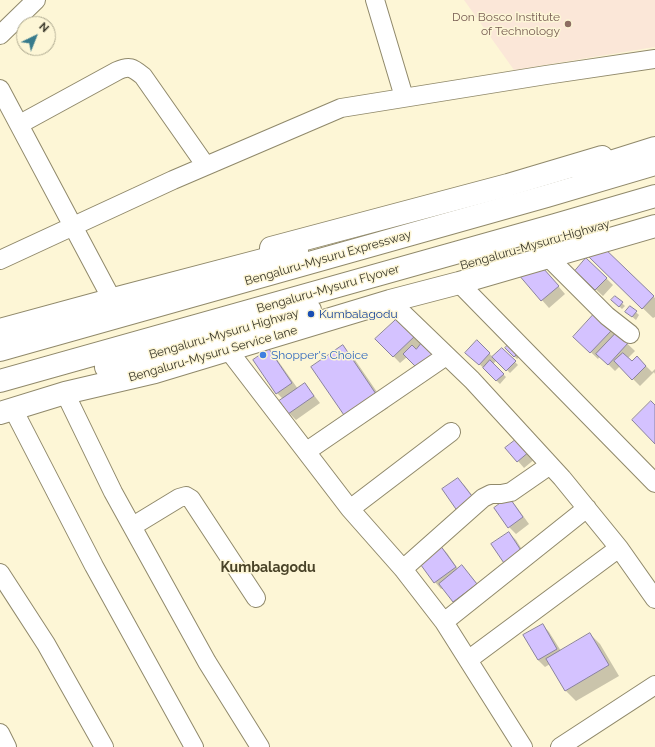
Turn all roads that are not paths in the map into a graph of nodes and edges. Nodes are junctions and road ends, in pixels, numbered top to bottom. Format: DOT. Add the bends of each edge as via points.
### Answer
graph roads {
  1 [pos="36,0"];
  2 [pos="375,0"];
  3 [pos="0,35"];
  4 [pos="655,59"];
  5 [pos="0,89"];
  6 [pos="404,98"];
  7 [pos="20,124"];
  8 [pos="655,141"];
  9 [pos="655,148"];
  10 [pos="655,164"];
  11 [pos="206,166"];
  12 [pos="655,196"];
  13 [pos="655,212"];
  14 [pos="73,226"];
  15 [pos="655,226"];
  16 [pos="548,256"];
  17 [pos="0,260"];
  18 [pos="459,283"];
  19 [pos="108,292"];
  20 [pos="390,301"];
  21 [pos="0,321"];
  22 [pos="0,330"];
  23 [pos="630,334"];
  24 [pos="0,350"];
  25 [pos="229,351"];
  26 [pos="446,356"];
  27 [pos="0,381"];
  28 [pos="66,393"];
  29 [pos="4,406"];
  30 [pos="452,432"];
  31 [pos="307,451"];
  32 [pos="550,465"];
  33 [pos="655,483"];
  34 [pos="587,508"];
  35 [pos="350,509"];
  36 [pos="132,526"];
  37 [pos="619,548"];
  38 [pos="403,569"];
  39 [pos="0,574"];
  40 [pos="256,598"];
  41 [pos="655,599"];
  42 [pos="444,622"];
  43 [pos="468,660"];
  44 [pos="655,685"];
  45 [pos="0,733"];
  46 [pos="7,747"];
  47 [pos="104,747"];
  48 [pos="194,747"];
  49 [pos="260,747"];
  50 [pos="523,747"];
  51 [pos="560,747"];
  1 -- 3 [label="street"];
  2 -- 6 [label="street"];
  4 -- 6 [label="street"];
  5 -- 7 [label="street"];
  6 -- 11 [label="street" via="341,108"];
  7 -- 11 [label="street" via="117,70 134,68 143,76"];
  7 -- 14 [label="street"];
  8 -- 19 [label="main road, Bengaluru-Mysuru Expressway" via="508,185"];
  9 -- 22 [label="main road, Bengaluru-Mysuru Expressway" via="536,186 413,221"];
  10 -- 24 [label="main road, Bengaluru-Mysuru Expressway"];
  11 -- 14 [label="street"];
  12 -- 27 [label="main road, Bengaluru-Mysuru Flyover"];
  13 -- 29 [label="main road, Bengaluru-Mysuru Highway" via="210,339"];
  14 -- 17 [label="street"];
  14 -- 19 [label="street"];
  15 -- 16 [label="main road, Bengaluru-Mysuru Service lane"];
  16 -- 18 [label="main road, Bengaluru-Mysuru Service lane"];
  16 -- 23 [label="street" via="607,316"];
  18 -- 20 [label="main road, Bengaluru-Mysuru Service lane"];
  18 -- 33 [label="street"];
  19 -- 21 [label="main road, Bengaluru-Mysuru Expressway"];
  20 -- 25 [label="main road, Bengaluru-Mysuru Service lane"];
  20 -- 26 [label="street"];
  25 -- 28 [label="main road, Bengaluru-Mysuru Service lane"];
  25 -- 31 [label="street"];
  26 -- 31 [label="street"];
  26 -- 32 [label="street" via="472,380"];
  28 -- 29 [label="main road, Bengaluru-Mysuru Service lane"];
  28 -- 36 [label="street"];
  29 -- 48 [label="street"];
  30 -- 35 [label="street"];
  31 -- 35 [label="street"];
  32 -- 34 [label="street"];
  32 -- 38 [label="street" via="511,492 491,494 483,498"];
  34 -- 37 [label="street"];
  34 -- 42 [label="street"];
  35 -- 38 [label="street"];
  36 -- 40 [label="street" via="186,496 191,499"];
  36 -- 49 [label="street" via="207,662"];
  37 -- 41 [label="street"];
  37 -- 43 [label="street"];
  38 -- 42 [label="street"];
  39 -- 47 [label="street" via="46,644"];
  42 -- 43 [label="street"];
  43 -- 50 [label="street"];
  44 -- 51 [label="street"];
  45 -- 46 [label="street"];
}
